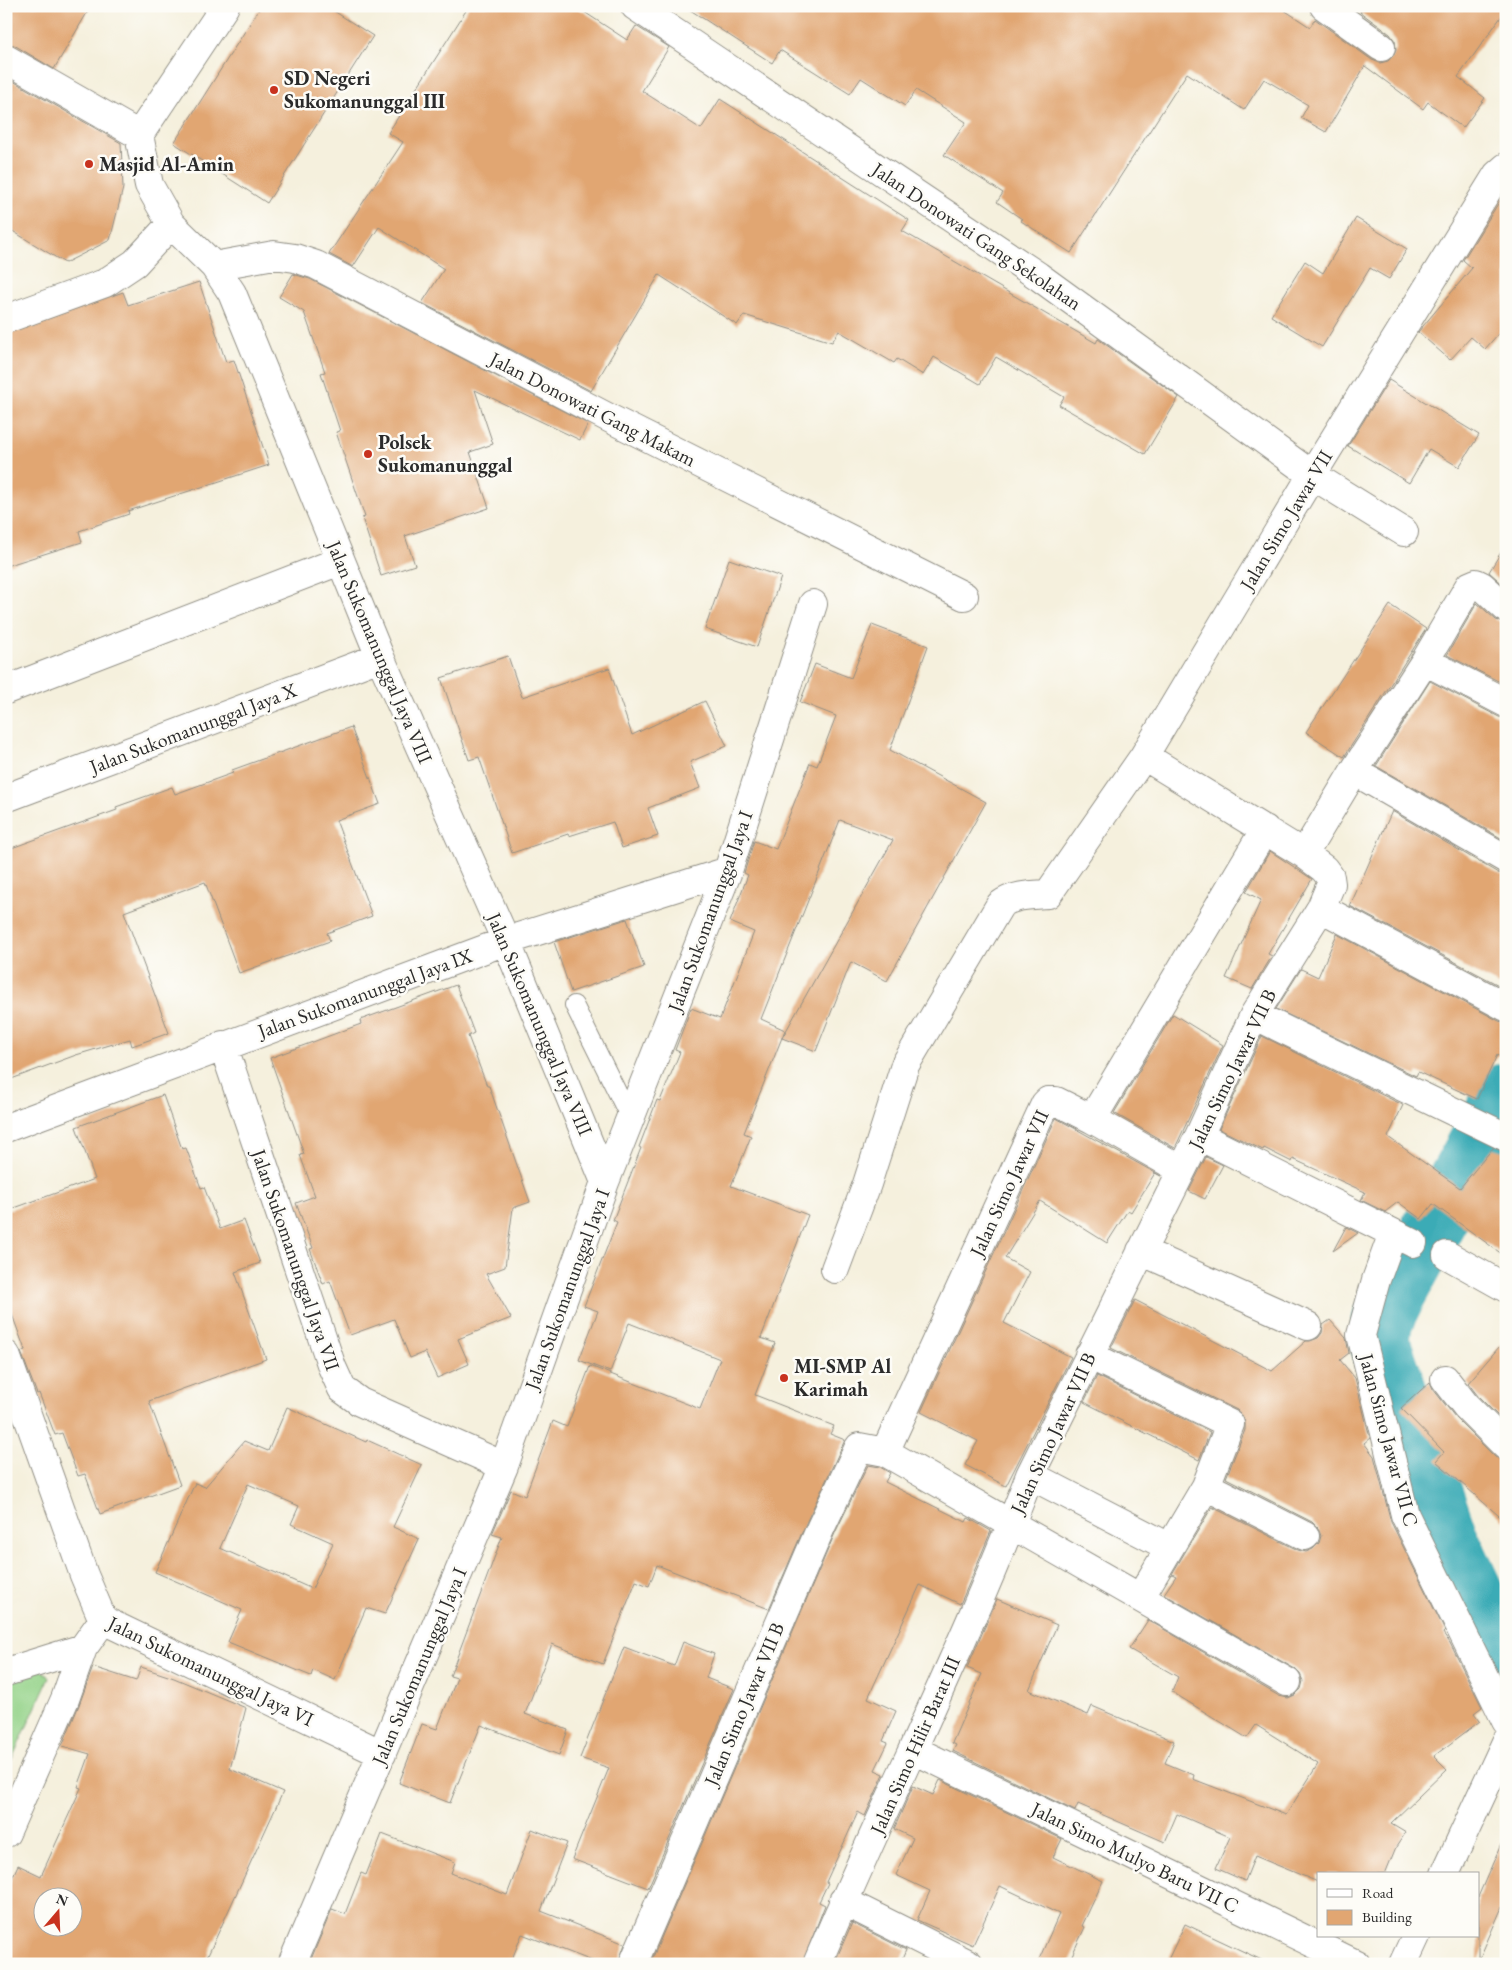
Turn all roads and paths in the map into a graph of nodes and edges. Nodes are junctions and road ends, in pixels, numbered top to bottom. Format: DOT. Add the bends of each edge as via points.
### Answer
graph roads {
  1 [pos="225,6"];
  2 [pos="635,6"];
  3 [pos="1324,6"];
  4 [pos="1381,47"];
  5 [pos="6,59"];
  6 [pos="139,135"];
  7 [pos="1506,167"];
  8 [pos="171,224"];
  9 [pos="214,266"];
  10 [pos="7,318"];
  11 [pos="1312,476"];
  12 [pos="1404,532"];
  13 [pos="340,561"];
  14 [pos="964,596"];
  15 [pos="813,604"];
  16 [pos="1506,608"];
  17 [pos="380,657"];
  18 [pos="1425,661"];
  19 [pos="6,690"];
  20 [pos="1506,703"];
  21 [pos="1144,756"];
  22 [pos="1354,771"];
  23 [pos="6,798"];
  24 [pos="1265,830"];
  25 [pos="1304,854"];
  26 [pos="1506,859"];
  27 [pos="728,871"];
  28 [pos="1321,908"];
  29 [pos="506,941"];
  30 [pos="574,1005"];
  31 [pos="1506,1007"];
  32 [pos="1254,1015"];
  33 [pos="223,1045"];
  34 [pos="1092,1119"];
  35 [pos="631,1120"];
  36 [pos="6,1128"];
  37 [pos="1495,1131"];
  38 [pos="1199,1136"];
  39 [pos="1182,1170"];
  40 [pos="605,1182"];
  41 [pos="1141,1251"];
  42 [pos="1446,1255"];
  43 [pos="835,1269"];
  44 [pos="1506,1288"];
  45 [pos="1308,1326"];
  46 [pos="6,1355"];
  47 [pos="1089,1355"];
  48 [pos="1445,1379"];
  49 [pos="1506,1446"];
  50 [pos="885,1452"];
  51 [pos="504,1466"];
  52 [pos="1030,1476"];
  53 [pos="1206,1486"];
  54 [pos="1011,1525"];
  55 [pos="1305,1536"];
  56 [pos="1169,1547"];
  57 [pos="1140,1598"];
  58 [pos="103,1620"];
  59 [pos="83,1648"];
  60 [pos="6,1672"];
  61 [pos="1286,1682"];
  62 [pos="1506,1720"];
  63 [pos="1506,1742"];
  64 [pos="914,1750"];
  65 [pos="382,1754"];
  66 [pos="6,1833"];
  67 [pos="1446,1872"];
  68 [pos="843,1901"];
  69 [pos="1415,1938"];
  70 [pos="292,1964"];
  71 [pos="633,1964"];
  72 [pos="817,1964"];
  73 [pos="969,1964"];
  74 [pos="1356,1964"];
  75 [pos="1403,1964"];
  1 -- 6 [label="street"];
  2 -- 11 [label="street, Jalan Donowati Gang Sekolahan" via="1038,276"];
  3 -- 4 [label="street"];
  5 -- 6 [label="street"];
  6 -- 8 [label="street, Jalan Sukomanunggal Jaya VIII" via="149,185"];
  7 -- 11 [label="street, Jalan Simo Jawar VII" via="1497,175"];
  8 -- 9 [label="street, Jalan Sukomanunggal Jaya VIII"];
  8 -- 10 [label="street" via="136,263 105,283"];
  9 -- 13 [label="street, Jalan Sukomanunggal Jaya VIII" via="232,293"];
  9 -- 14 [label="street, Jalan Donowati Gang Makam" via="274,255 316,264 609,418"];
  11 -- 12 [label="street, Jalan Donowati Gang Sekolahan"];
  11 -- 21 [label="street, Jalan Simo Jawar VII"];
  13 -- 17 [label="street, Jalan Sukomanunggal Jaya VIII"];
  13 -- 19 [label="street"];
  15 -- 27 [label="street, Jalan Sukomanunggal Jaya I"];
  16 -- 18 [label="street" via="1482,586 1476,583 1469,586"];
  17 -- 23 [label="street, Jalan Sukomanunggal Jaya X"];
  17 -- 29 [label="street, Jalan Sukomanunggal Jaya VIII"];
  18 -- 20 [label="street"];
  18 -- 22 [label="street"];
  21 -- 24 [label="street"];
  21 -- 43 [label="street, Jalan Simo Jawar VII" via="1048,894 1006,900 1000,905 905,1066 868,1184"];
  22 -- 25 [label="street"];
  22 -- 26 [label="street"];
  24 -- 25 [label="street"];
  24 -- 34 [label="street"];
  25 -- 28 [label="street, Jalan Simo Jawar VII B" via="1330,877 1331,884"];
  27 -- 29 [label="street, Jalan Sukomanunggal Jaya IX"];
  27 -- 35 [label="street, Jalan Sukomanunggal Jaya I"];
  28 -- 31 [label="street"];
  28 -- 32 [label="street, Jalan Simo Jawar VII B"];
  29 -- 33 [label="street, Jalan Sukomanunggal Jaya IX"];
  29 -- 40 [label="street, Jalan Sukomanunggal Jaya VIII"];
  30 -- 35 [label="lane"];
  32 -- 37 [label="street"];
  32 -- 38 [label="street, Jalan Simo Jawar VII B"];
  33 -- 36 [label="street, Jalan Sukomanunggal Jaya IX"];
  33 -- 51 [label="street, Jalan Sukomanunggal Jaya VII" via="342,1389 360,1402"];
  34 -- 39 [label="street"];
  34 -- 50 [label="street, Jalan Simo Jawar VII" via="1056,1101 1045,1104"];
  35 -- 40 [label="street, Jalan Sukomanunggal Jaya I"];
  38 -- 39 [label="street, Jalan Simo Jawar VII B"];
  38 -- 62 [label="street, Jalan Simo Jawar VII C" via="1403,1238 1376,1280 1361,1336 1406,1516"];
  39 -- 41 [label="street, Jalan Simo Jawar VII B"];
  40 -- 51 [label="street, Jalan Sukomanunggal Jaya I"];
  41 -- 45 [label="street"];
  41 -- 47 [label="street, Jalan Simo Jawar VII B"];
  42 -- 44 [label="street"];
  46 -- 58 [label="street, Jalan Sukomanunggal Jaya VI"];
  47 -- 52 [label="street, Jalan Simo Jawar VII B"];
  47 -- 53 [label="street" via="1230,1424"];
  48 -- 49 [label="street" via="1466,1406"];
  50 -- 54 [label="street, Jalan Simo Jawar VII B"];
  50 -- 71 [label="street, Jalan Simo Jawar VII B" via="862,1447 857,1450 821,1526"];
  51 -- 65 [label="street, Jalan Sukomanunggal Jaya I"];
  52 -- 54 [label="street, Jalan Simo Jawar VII B"];
  52 -- 56 [label="street"];
  53 -- 55 [label="street"];
  53 -- 56 [label="street"];
  54 -- 57 [label="street"];
  54 -- 64 [label="street, Jalan Simo Hilir Barat III"];
  56 -- 57 [label="street"];
  57 -- 61 [label="street"];
  58 -- 59 [label="street"];
  58 -- 65 [label="street, Jalan Sukomanunggal Jaya VI"];
  59 -- 60 [label="street"];
  59 -- 66 [label="street" via="65,1699"];
  63 -- 67 [label="street"];
  64 -- 68 [label="street, Jalan Simo Hilir Barat III"];
  64 -- 74 [label="street, Jalan Simo Mulyo Baru VII C"];
  65 -- 70 [label="street, Jalan Sukomanunggal Jaya I"];
  68 -- 72 [label="street, Jalan Simo Hilir Barat III"];
  68 -- 73 [label="street"];
  69 -- 75 [label="street"];
}
